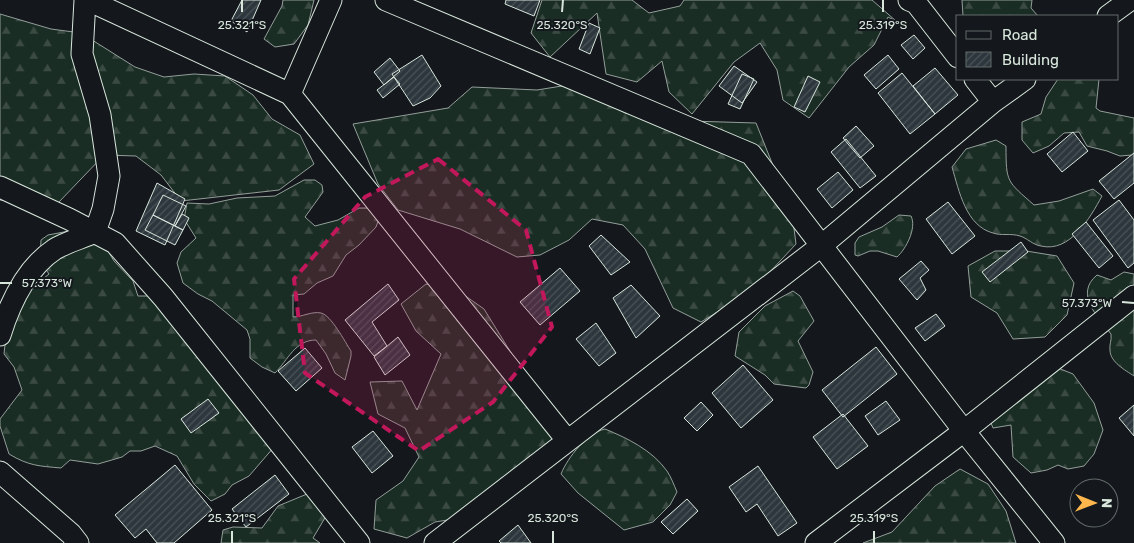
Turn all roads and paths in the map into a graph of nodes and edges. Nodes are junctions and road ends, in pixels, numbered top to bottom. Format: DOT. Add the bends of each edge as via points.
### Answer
graph roads {
  1 [pos="86,0"];
  2 [pos="331,0"];
  3 [pos="386,0"];
  4 [pos="909,0"];
  5 [pos="1130,0"];
  6 [pos="1109,15"];
  7 [pos="956,54"];
  8 [pos="976,80"];
  9 [pos="1024,80"];
  10 [pos="290,94"];
  11 [pos="993,102"];
  12 [pos="0,187"];
  13 [pos="95,232"];
  14 [pos="821,246"];
  15 [pos="1134,296"];
  16 [pos="0,335"];
  17 [pos="964,430"];
  18 [pos="567,440"];
  19 [pos="0,472"];
  20 [pos="78,543"];
  21 [pos="359,543"];
  22 [pos="435,543"];
  23 [pos="816,543"];
  24 [pos="1054,543"];
  1 -- 10 [label="street"];
  1 -- 13 [label="street" via="82,54 100,115 109,176"];
  2 -- 10 [label="street"];
  3 -- 14 [label="street" via="751,154"];
  4 -- 7 [label="street" via="916,3"];
  5 -- 6 [label="street"];
  8 -- 11 [label="street"];
  9 -- 11 [label="street"];
  10 -- 18 [label="street"];
  11 -- 14 [label="street"];
  12 -- 13 [label="street"];
  13 -- 16 [label="street" via="56,248 33,267 8,311"];
  13 -- 21 [label="street" via="115,243 163,297"];
  14 -- 17 [label="street"];
  14 -- 18 [label="street"];
  15 -- 17 [label="street"];
  17 -- 23 [label="street"];
  17 -- 24 [label="street"];
  18 -- 22 [label="street"];
  19 -- 20 [label="street"];
}
